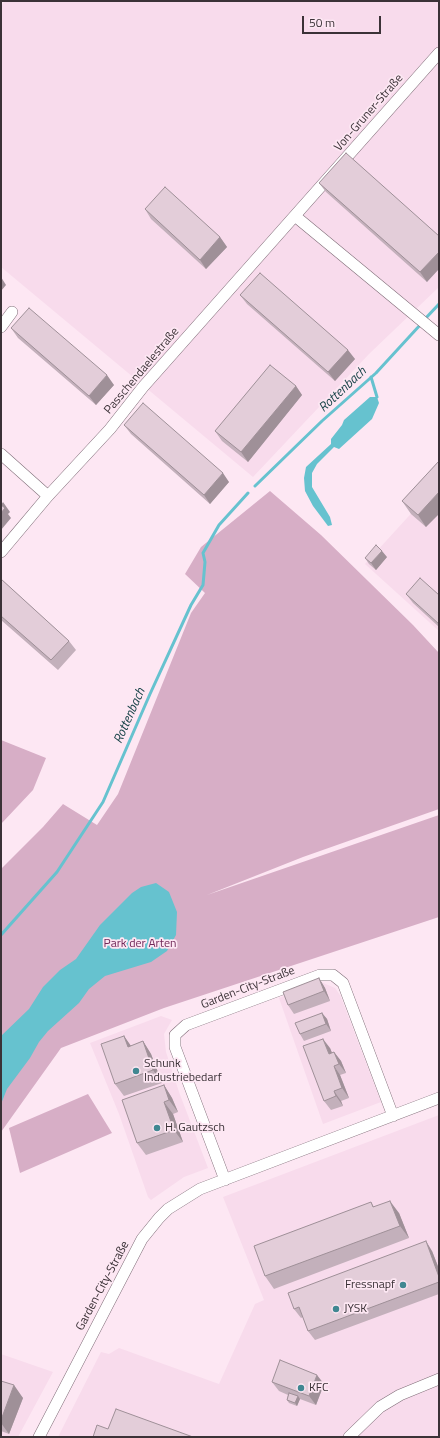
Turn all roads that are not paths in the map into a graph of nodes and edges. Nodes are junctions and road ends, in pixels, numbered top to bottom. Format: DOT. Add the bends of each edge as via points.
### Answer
graph roads {
  1 [pos="439,53"];
  2 [pos="303,207"];
  3 [pos="295,216"];
  4 [pos="12,312"];
  5 [pos="1,327"];
  6 [pos="437,333"];
  7 [pos="1,454"];
  8 [pos="48,496"];
  9 [pos="1,552"];
  10 [pos="439,1098"];
  11 [pos="393,1116"];
  12 [pos="225,1180"];
  13 [pos="439,1379"];
  14 [pos="39,1437"];
  15 [pos="349,1437"];
  1 -- 2 [label="street, Von-Gruner-Straße"];
  2 -- 3 [label="street, Passchendaelestraße"];
  3 -- 6 [label="street"];
  3 -- 8 [label="street, Passchendaelestraße" via="143,387 110,429"];
  4 -- 5 [label="street"];
  7 -- 8 [label="street"];
  8 -- 9 [label="street, Passchendaelestraße"];
  10 -- 11 [label="street, Garden-City-Straße"];
  11 -- 12 [label="street, Garden-City-Straße"];
  11 -- 12 [label="street, Garden-City-Straße" via="344,983 333,975 320,974 186,1025 175,1034 176,1051"];
  12 -- 14 [label="street, Garden-City-Straße" via="200,1189 168,1209 142,1239"];
  13 -- 15 [label="street" via="400,1395 380,1407"];
}
